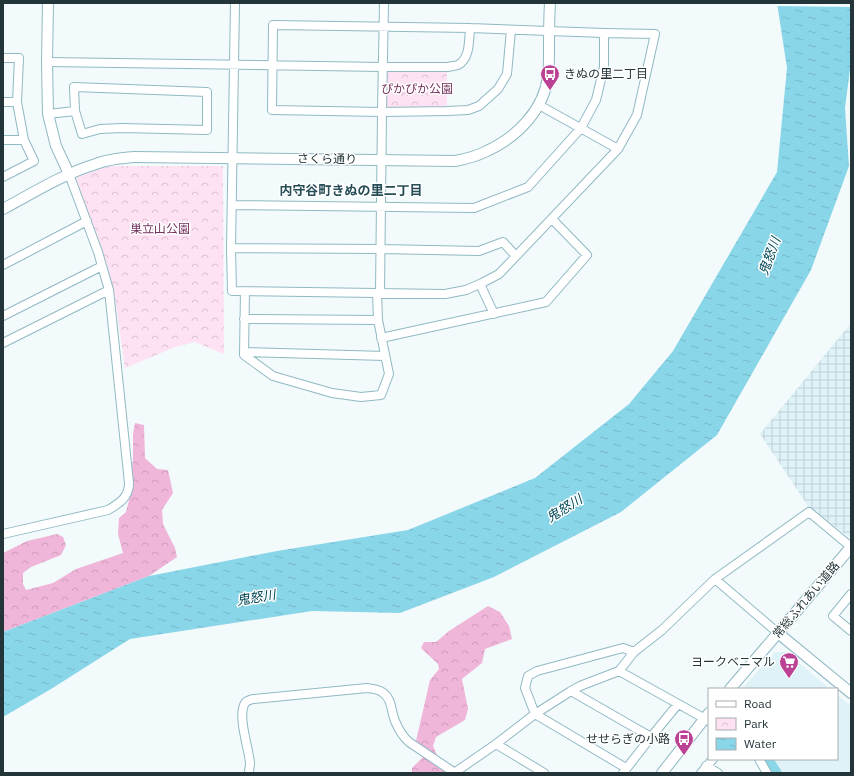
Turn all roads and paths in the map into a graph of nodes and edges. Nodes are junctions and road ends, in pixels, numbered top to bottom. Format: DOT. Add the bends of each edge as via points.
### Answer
graph roads {
  1 [pos="48,3"];
  2 [pos="235,3"];
  3 [pos="384,3"];
  4 [pos="550,3"];
  5 [pos="383,27"];
  6 [pos="470,28"];
  7 [pos="511,30"];
  8 [pos="549,32"];
  9 [pos="604,34"];
  10 [pos="3,58"];
  11 [pos="47,62"];
  12 [pos="234,65"];
  13 [pos="272,66"];
  14 [pos="383,67"];
  15 [pos="3,102"];
  16 [pos="17,102"];
  17 [pos="538,105"];
  18 [pos="75,111"];
  19 [pos="382,112"];
  20 [pos="48,114"];
  21 [pos="581,128"];
  22 [pos="3,140"];
  23 [pos="24,140"];
  24 [pos="618,149"];
  25 [pos="232,158"];
  26 [pos="381,160"];
  27 [pos="70,174"];
  28 [pos="3,177"];
  29 [pos="232,205"];
  30 [pos="381,207"];
  31 [pos="3,209"];
  32 [pos="552,219"];
  33 [pos="87,221"];
  34 [pos="231,248"];
  35 [pos="381,249"];
  36 [pos="516,256"];
  37 [pos="3,265"];
  38 [pos="102,266"];
  39 [pos="480,284"];
  40 [pos="109,290"];
  41 [pos="245,291"];
  42 [pos="378,293"];
  43 [pos="494,314"];
  44 [pos="3,316"];
  45 [pos="244,319"];
  46 [pos="378,320"];
  47 [pos="381,338"];
  48 [pos="3,343"];
  49 [pos="244,352"];
  50 [pos="385,356"];
  51 [pos="3,534"];
  52 [pos="851,547"];
  53 [pos="715,579"];
  54 [pos="851,594"];
  55 [pos="851,631"];
  56 [pos="778,634"];
  57 [pos="634,652"];
  58 [pos="619,671"];
  59 [pos="731,688"];
  60 [pos="571,691"];
  61 [pos="851,693"];
  62 [pos="678,704"];
  63 [pos="534,714"];
  64 [pos="708,717"];
  65 [pos="651,737"];
  66 [pos="496,744"];
  67 [pos="711,760"];
  68 [pos="760,760"];
  69 [pos="704,770"];
  70 [pos="625,771"];
  71 [pos="249,773"];
  72 [pos="454,773"];
  73 [pos="544,773"];
  74 [pos="662,773"];
  75 [pos="718,773"];
  76 [pos="767,773"];
  1 -- 11 [label="street"];
  2 -- 12 [label="street"];
  3 -- 5 [label="street"];
  4 -- 8 [label="street, さくら通り"];
  5 -- 6 [label="street"];
  5 -- 13 [label="street" via="273,25"];
  5 -- 14 [label="street"];
  6 -- 7 [label="street"];
  6 -- 14 [label="street" via="468,50 464,60 457,65"];
  7 -- 8 [label="street"];
  7 -- 19 [label="street" via="507,74 498,88 479,106 454,111"];
  8 -- 9 [label="street"];
  8 -- 17 [label="street, さくら通り" via="548,77"];
  9 -- 21 [label="street" via="604,67 596,100"];
  9 -- 24 [label="street" via="655,34 637,115"];
  10 -- 16 [label="street" via="19,58"];
  11 -- 12 [label="street"];
  11 -- 20 [label="street"];
  12 -- 13 [label="street"];
  12 -- 25 [label="street"];
  13 -- 14 [label="street"];
  13 -- 19 [label="street" via="272,110"];
  14 -- 19 [label="street"];
  15 -- 16 [label="street"];
  16 -- 23 [label="street"];
  17 -- 21 [label="street"];
  17 -- 26 [label="street, さくら通り" via="517,132 502,144 470,158 455,161"];
  18 -- 18 [label="street" via="74,87 206,92 206,130 122,128 100,129 82,134"];
  18 -- 20 [label="street"];
  19 -- 26 [label="street"];
  20 -- 27 [label="street" via="56,146"];
  21 -- 24 [label="street"];
  21 -- 30 [label="street" via="528,187 474,208"];
  22 -- 23 [label="street"];
  23 -- 28 [label="street" via="34,161"];
  24 -- 32 [label="street"];
  25 -- 26 [label="street, さくら通り"];
  25 -- 27 [label="street, さくら通り" via="122,158"];
  25 -- 29 [label="street"];
  26 -- 30 [label="street"];
  27 -- 31 [label="street, さくら通り"];
  27 -- 33 [label="street"];
  29 -- 30 [label="street"];
  29 -- 34 [label="street"];
  30 -- 35 [label="street"];
  32 -- 36 [label="street"];
  32 -- 43 [label="street" via="587,255 546,302"];
  33 -- 37 [label="street"];
  33 -- 38 [label="street"];
  34 -- 35 [label="street"];
  34 -- 41 [label="street" via="232,291"];
  35 -- 36 [label="street" via="479,251 503,242"];
  35 -- 42 [label="street"];
  36 -- 39 [label="street" via="499,274"];
  38 -- 40 [label="street"];
  38 -- 44 [label="street"];
  39 -- 42 [label="street" via="445,294"];
  39 -- 43 [label="street"];
  40 -- 48 [label="street"];
  40 -- 51 [label="street" via="129,491 120,502 108,510"];
  41 -- 42 [label="street"];
  41 -- 45 [label="street"];
  42 -- 46 [label="street"];
  43 -- 47 [label="street"];
  45 -- 46 [label="street"];
  45 -- 49 [label="street"];
  46 -- 47 [label="street"];
  47 -- 50 [label="street"];
  49 -- 50 [label="street"];
  49 -- 50 [label="street" via="244,355 274,376 332,393 361,397 381,395 389,374"];
  52 -- 53 [label="street" via="809,512"];
  52 -- 56 [label="street, 常総ふれあい道路"];
  53 -- 56 [label="street"];
  53 -- 57 [label="street" via="662,630"];
  54 -- 55 [label="street" via="833,616"];
  56 -- 59 [label="street, 常総ふれあい道路"];
  56 -- 61 [label="street"];
  57 -- 58 [label="street"];
  57 -- 63 [label="street" via="623,648 537,670 528,676 525,688"];
  58 -- 60 [label="street"];
  58 -- 62 [label="street"];
  60 -- 63 [label="street"];
  60 -- 65 [label="street"];
  62 -- 64 [label="street"];
  62 -- 65 [label="street"];
  63 -- 66 [label="street"];
  63 -- 70 [label="street"];
  64 -- 74 [label="street"];
  65 -- 70 [label="street"];
  66 -- 72 [label="street"];
  66 -- 73 [label="street"];
  67 -- 69 [label="street"];
  68 -- 76 [label="street"];
  69 -- 75 [label="street"];
  71 -- 72 [label="street" via="250,764 242,717 242,709 247,701 367,688 384,693 395,722 408,742"];
}
